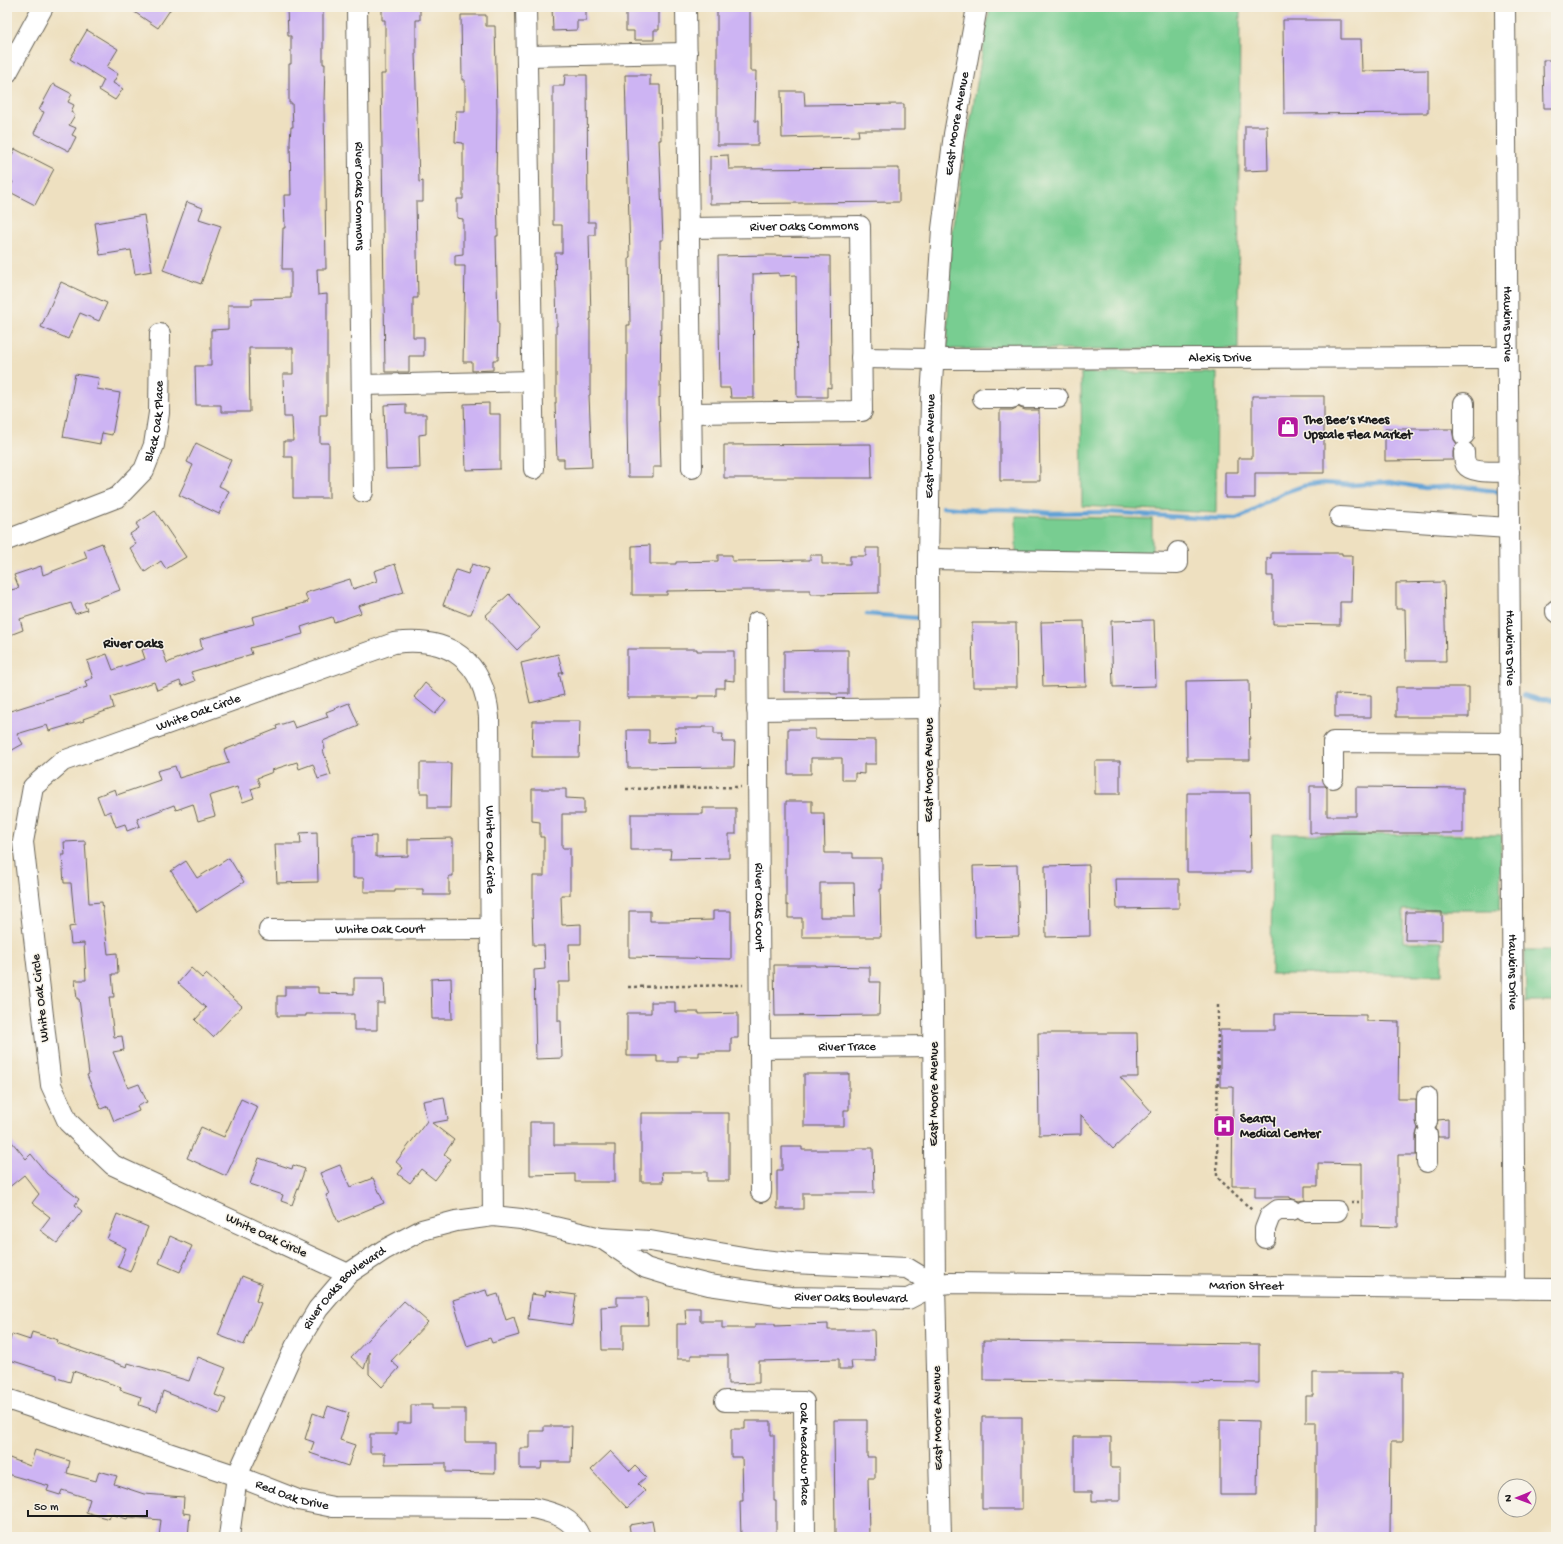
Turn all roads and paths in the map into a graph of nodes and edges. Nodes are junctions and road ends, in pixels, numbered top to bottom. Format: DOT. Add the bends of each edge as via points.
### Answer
graph roads {
  1 [pos="43,7"];
  2 [pos="357,7"];
  3 [pos="526,7"];
  4 [pos="686,7"];
  5 [pos="977,7"];
  6 [pos="1505,7"];
  7 [pos="687,53"];
  8 [pos="527,56"];
  9 [pos="7,73"];
  10 [pos="689,228"];
  11 [pos="160,334"];
  12 [pos="1508,357"];
  13 [pos="861,358"];
  14 [pos="932,359"];
  15 [pos="532,381"];
  16 [pos="362,385"];
  17 [pos="983,398"];
  18 [pos="1058,398"];
  19 [pos="1464,403"];
  20 [pos="692,413"];
  21 [pos="692,468"];
  22 [pos="534,469"];
  23 [pos="1509,472"];
  24 [pos="364,492"];
  25 [pos="1340,517"];
  26 [pos="1509,528"];
  27 [pos="7,540"];
  28 [pos="1178,552"];
  29 [pos="928,559"];
  30 [pos="757,622"];
  31 [pos="929,708"];
  32 [pos="757,710"];
  33 [pos="1511,743"];
  34 [pos="1333,778"];
  35 [pos="758,787"];
  36 [pos="626,789"];
  37 [pos="491,929"];
  38 [pos="269,930"];
  39 [pos="759,984"];
  40 [pos="628,987"];
  41 [pos="1218,1005"];
  42 [pos="933,1046"];
  43 [pos="760,1048"];
  44 [pos="1427,1097"];
  45 [pos="1427,1162"];
  46 [pos="761,1192"];
  47 [pos="1359,1202"];
  48 [pos="1341,1206"];
  49 [pos="1254,1212"];
  50 [pos="493,1216"];
  51 [pos="601,1238"];
  52 [pos="1265,1238"];
  53 [pos="348,1274"];
  54 [pos="936,1285"];
  55 [pos="1515,1288"];
  56 [pos="1556,1289"];
  57 [pos="7,1399"];
  58 [pos="725,1401"];
  59 [pos="237,1476"];
  60 [pos="229,1537"];
  61 [pos="580,1537"];
  62 [pos="805,1537"];
  63 [pos="941,1537"];
  1 -- 9 [label="street"];
  2 -- 16 [label="street, River Oaks Commons"];
  3 -- 8 [label="street"];
  4 -- 7 [label="street"];
  5 -- 14 [label="street, East Moore Avenue" via="954,134 942,230"];
  6 -- 12 [label="street, Hawkins Drive"];
  7 -- 8 [label="street"];
  7 -- 10 [label="street"];
  8 -- 15 [label="street"];
  10 -- 13 [label="street, River Oaks Commons" via="860,226"];
  10 -- 20 [label="street"];
  11 -- 27 [label="street, Black Oak Place" via="159,413 154,445 144,470 118,497"];
  12 -- 14 [label="street, Alexis Drive"];
  12 -- 23 [label="street, Hawkins Drive"];
  13 -- 14 [label="street"];
  13 -- 20 [label="street, River Oaks Commons" via="862,411"];
  14 -- 29 [label="street, East Moore Avenue"];
  15 -- 16 [label="street"];
  15 -- 22 [label="street"];
  16 -- 24 [label="street, River Oaks Commons"];
  17 -- 18 [label="street"];
  19 -- 23 [label="street" via="1466,465 1477,471"];
  20 -- 21 [label="street"];
  23 -- 26 [label="street, Hawkins Drive"];
  25 -- 26 [label="street"];
  26 -- 33 [label="street, Hawkins Drive"];
  28 -- 29 [label="street" via="1178,563"];
  29 -- 31 [label="street, East Moore Avenue"];
  30 -- 32 [label="street, River Oaks Court"];
  31 -- 32 [label="street"];
  31 -- 42 [label="street, East Moore Avenue"];
  32 -- 35 [label="street, River Oaks Court"];
  33 -- 34 [label="street" via="1333,742"];
  33 -- 55 [label="street, Hawkins Drive"];
  35 -- 36 [label="path"];
  35 -- 39 [label="street, River Oaks Court"];
  37 -- 38 [label="street, White Oak Court"];
  37 -- 50 [label="street, White Oak Circle"];
  37 -- 53 [label="street, White Oak Circle" via="488,702 484,688 466,660 439,644 410,641 394,643 63,760 33,787 24,842 51,1086 68,1122 113,1165"];
  39 -- 40 [label="path"];
  39 -- 43 [label="street, River Oaks Court"];
  41 -- 49 [label="path" via="1217,1177"];
  42 -- 43 [label="street, River Trace"];
  42 -- 54 [label="street, East Moore Avenue"];
  43 -- 46 [label="street, River Oaks Court"];
  44 -- 45 [label="street"];
  47 -- 48 [label="path"];
  48 -- 52 [label="street" via="1278,1210 1270,1216"];
  50 -- 51 [label="street, River Oaks Boulevard" via="521,1219"];
  50 -- 53 [label="street, River Oaks Boulevard" via="456,1221 422,1230 384,1250"];
  51 -- 54 [label="street, River Oaks Boulevard" via="650,1241 791,1263 907,1268"];
  51 -- 54 [label="street, River Oaks Boulevard" via="646,1268 709,1285 790,1297 908,1299"];
  53 -- 59 [label="street, River Oaks Boulevard" via="318,1309 295,1347"];
  54 -- 55 [label="street, Marion Street" via="949,1283"];
  54 -- 63 [label="street, East Moore Avenue"];
  55 -- 56 [label="street, Marion Street"];
  57 -- 59 [label="street, Red Oak Drive"];
  58 -- 62 [label="street, Oak Meadow Place" via="804,1402"];
  59 -- 60 [label="street, River Oaks Boulevard"];
  59 -- 61 [label="street, Red Oak Drive" via="298,1500 333,1507 533,1508 560,1515 576,1529"];
}
